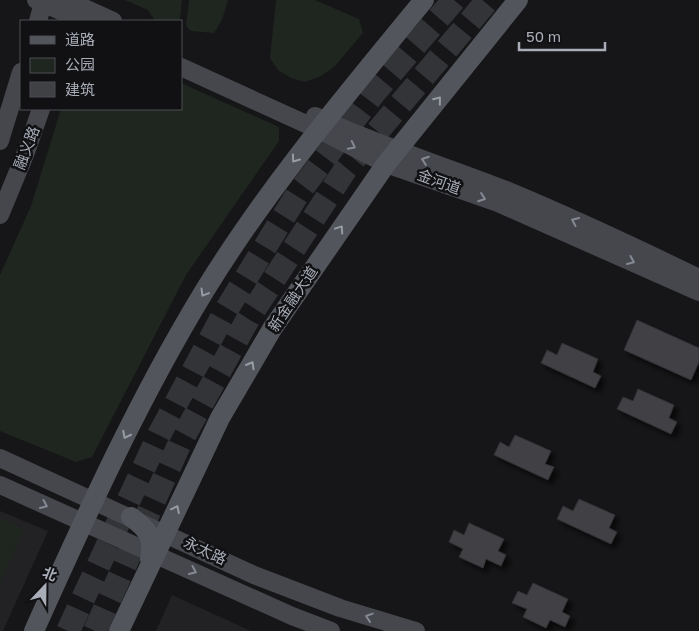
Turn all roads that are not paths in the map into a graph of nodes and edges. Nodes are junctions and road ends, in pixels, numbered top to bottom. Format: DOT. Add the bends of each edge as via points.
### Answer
graph roads {
  1 [pos="424,0"];
  2 [pos="518,0"];
  3 [pos="41,1"];
  4 [pos="75,9"];
  5 [pos="38,20"];
  6 [pos="110,20"];
  7 [pos="182,54"];
  8 [pos="182,66"];
  9 [pos="20,75"];
  10 [pos="41,110"];
  11 [pos="322,125"];
  12 [pos="0,141"];
  13 [pos="392,157"];
  14 [pos="0,215"];
  15 [pos="699,278"];
  16 [pos="699,292"];
  17 [pos="0,458"];
  18 [pos="0,485"];
  19 [pos="93,500"];
  20 [pos="131,517"];
  21 [pos="83,522"];
  22 [pos="165,532"];
  23 [pos="151,558"];
  24 [pos="34,631"];
  25 [pos="120,631"];
  26 [pos="331,631"];
  27 [pos="416,631"];
  1 -- 11 [label="main road"];
  13 -- 2 [label="main road, 新金融大道, one-way"];
  3 -- 4 [label="street"];
  3 -- 5 [label="street"];
  4 -- 6 [label="street"];
  7 -- 11 [label="street"];
  8 -- 11 [label="street, 金河道"];
  9 -- 12 [label="street, 融义路"];
  10 -- 14 [label="street, 融义路"];
  11 -- 13 [label="street, 金河道"];
  11 -- 19 [label="main road, one-way" via="248,224 206,289 162,363"];
  15 -- 13 [label="street, 金河道, one-way" via="506,190"];
  13 -- 16 [label="street, 金河道, one-way"];
  22 -- 13 [label="main road, 新金融大道, one-way" via="220,418 272,329"];
  17 -- 19 [label="street, 永太路"];
  18 -- 21 [label="street, 永太路, one-way"];
  19 -- 20 [label="street, 永太路"];
  19 -- 21 [label="main road"];
  20 -- 22 [label="street, 永太路"];
  20 -- 23 [label="main road" via="149,534"];
  21 -- 23 [label="street, 永太路"];
  21 -- 24 [label="main road"];
  22 -- 23 [label="main road, 新金融大道"];
  27 -- 22 [label="street, 永太路, one-way" via="340,608 263,578"];
  23 -- 25 [label="main road, 新金融大道"];
  23 -- 26 [label="street, 永太路, one-way"];
}
